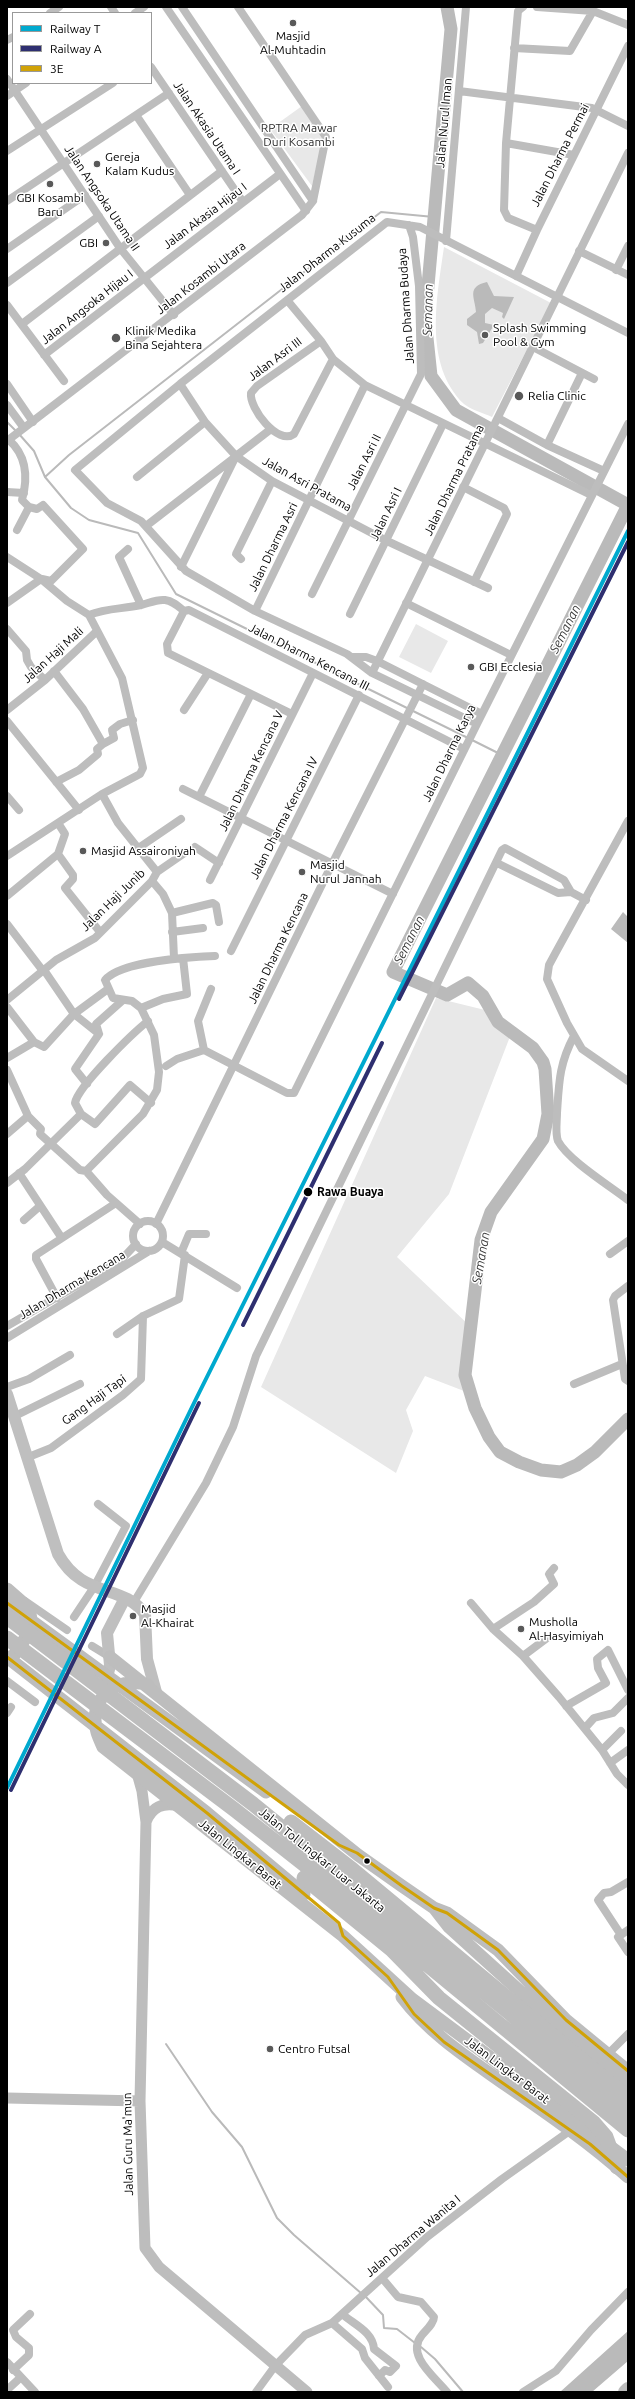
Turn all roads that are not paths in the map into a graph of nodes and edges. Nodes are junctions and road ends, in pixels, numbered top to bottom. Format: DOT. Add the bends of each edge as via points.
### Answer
graph roads {
  1 [pos="166,7"];
  2 [pos="182,7"];
  3 [pos="238,7"];
  4 [pos="466,7"];
  5 [pos="523,7"];
  6 [pos="537,7"];
  7 [pos="593,11"];
  8 [pos="628,25"];
  9 [pos="628,46"];
  10 [pos="514,48"];
  11 [pos="152,68"];
  12 [pos="7,78"];
  13 [pos="25,84"];
  14 [pos="111,84"];
  15 [pos="15,91"];
  16 [pos="459,91"];
  17 [pos="169,93"];
  18 [pos="7,96"];
  19 [pos="510,97"];
  20 [pos="596,110"];
  21 [pos="136,115"];
  22 [pos="628,126"];
  23 [pos="41,129"];
  24 [pos="506,144"];
  25 [pos="7,151"];
  26 [pos="628,153"];
  27 [pos="574,155"];
  28 [pos="64,163"];
  29 [pos="222,172"];
  30 [pos="280,174"];
  31 [pos="85,195"];
  32 [pos="190,195"];
  33 [pos="7,201"];
  34 [pos="313,201"];
  35 [pos="243,202"];
  36 [pos="306,211"];
  37 [pos="99,216"];
  38 [pos="409,225"];
  39 [pos="536,230"];
  40 [pos="444,240"];
  41 [pos="628,246"];
  42 [pos="120,248"];
  43 [pos="7,249"];
  44 [pos="579,251"];
  45 [pos="616,270"];
  46 [pos="516,276"];
  47 [pos="628,276"];
  48 [pos="144,278"];
  49 [pos="7,283"];
  50 [pos="558,297"];
  51 [pos="286,300"];
  52 [pos="7,305"];
  53 [pos="174,315"];
  54 [pos="22,324"];
  55 [pos="628,332"];
  56 [pos="321,341"];
  57 [pos="533,347"];
  58 [pos="44,355"];
  59 [pos="333,359"];
  60 [pos="582,372"];
  61 [pos="594,379"];
  62 [pos="64,381"];
  63 [pos="7,384"];
  64 [pos="180,384"];
  65 [pos="365,385"];
  66 [pos="7,404"];
  67 [pos="406,406"];
  68 [pos="497,419"];
  69 [pos="33,422"];
  70 [pos="205,422"];
  71 [pos="443,424"];
  72 [pos="628,424"];
  73 [pos="23,429"];
  74 [pos="271,429"];
  75 [pos="9,440"];
  76 [pos="485,443"];
  77 [pos="547,445"];
  78 [pos="236,456"];
  79 [pos="603,473"];
  80 [pos="137,477"];
  81 [pos="272,480"];
  82 [pos="463,487"];
  83 [pos="7,492"];
  84 [pos="593,493"];
  85 [pos="24,494"];
  86 [pos="309,500"];
  87 [pos="29,507"];
  88 [pos="348,520"];
  89 [pos="146,526"];
  90 [pos="17,530"];
  91 [pos="387,541"];
  92 [pos="128,549"];
  93 [pos="7,557"];
  94 [pos="241,559"];
  95 [pos="427,560"];
  96 [pos="181,567"];
  97 [pos="41,579"];
  98 [pos="474,582"];
  99 [pos="488,588"];
  100 [pos="312,594"];
  101 [pos="7,603"];
  102 [pos="406,603"];
  103 [pos="140,605"];
  104 [pos="184,611"];
  105 [pos="255,611"];
  106 [pos="350,614"];
  107 [pos="89,615"];
  108 [pos="7,629"];
  109 [pos="96,632"];
  110 [pos="511,655"];
  111 [pos="352,657"];
  112 [pos="377,661"];
  113 [pos="54,670"];
  114 [pos="208,673"];
  115 [pos="313,673"];
  116 [pos="372,673"];
  117 [pos="45,680"];
  118 [pos="423,684"];
  119 [pos="251,694"];
  120 [pos="359,695"];
  121 [pos="417,699"];
  122 [pos="7,710"];
  123 [pos="184,710"];
  124 [pos="292,714"];
  125 [pos="482,714"];
  126 [pos="133,720"];
  127 [pos="406,720"];
  128 [pos="7,721"];
  129 [pos="475,726"];
  130 [pos="103,744"];
  131 [pos="465,747"];
  132 [pos="56,782"];
  133 [pos="182,789"];
  134 [pos="102,794"];
  135 [pos="7,796"];
  136 [pos="199,797"];
  137 [pos="19,810"];
  138 [pos="79,810"];
  139 [pos="181,819"];
  140 [pos="242,819"];
  141 [pos="628,821"];
  142 [pos="58,823"];
  143 [pos="286,841"];
  144 [pos="195,848"];
  145 [pos="137,849"];
  146 [pos="186,852"];
  147 [pos="58,854"];
  148 [pos="7,856"];
  149 [pos="219,863"];
  150 [pos="497,863"];
  151 [pos="332,864"];
  152 [pos="157,872"];
  153 [pos="210,880"];
  154 [pos="152,881"];
  155 [pos="571,892"];
  156 [pos="392,894"];
  157 [pos="7,896"];
  158 [pos="586,900"];
  159 [pos="172,913"];
  160 [pos="219,922"];
  161 [pos="7,924"];
  162 [pos="203,928"];
  163 [pos="100,932"];
  164 [pos="172,932"];
  165 [pos="231,951"];
  166 [pos="215,956"];
  167 [pos="174,958"];
  168 [pos="183,958"];
  169 [pos="43,970"];
  170 [pos="108,989"];
  171 [pos="211,989"];
  172 [pos="7,1000"];
  173 [pos="123,1000"];
  174 [pos="7,1007"];
  175 [pos="141,1008"];
  176 [pos="74,1014"];
  177 [pos="148,1021"];
  178 [pos="99,1034"];
  179 [pos="574,1036"];
  180 [pos="34,1042"];
  181 [pos="204,1050"];
  182 [pos="7,1057"];
  183 [pos="166,1066"];
  184 [pos="233,1066"];
  185 [pos="7,1070"];
  186 [pos="628,1081"];
  187 [pos="87,1084"];
  188 [pos="151,1103"];
  189 [pos="81,1114"];
  190 [pos="28,1116"];
  191 [pos="7,1134"];
  192 [pos="51,1144"];
  193 [pos="86,1171"];
  194 [pos="19,1173"];
  195 [pos="7,1183"];
  196 [pos="628,1200"];
  197 [pos="116,1203"];
  198 [pos="40,1206"];
  199 [pos="24,1220"];
  200 [pos="140,1224"];
  201 [pos="156,1224"];
  202 [pos="206,1234"];
  203 [pos="62,1237"];
  204 [pos="628,1241"];
  205 [pos="162,1242"];
  206 [pos="136,1244"];
  207 [pos="149,1251"];
  208 [pos="183,1254"];
  209 [pos="610,1254"];
  210 [pos="628,1286"];
  211 [pos="237,1288"];
  212 [pos="57,1298"];
  213 [pos="143,1316"];
  214 [pos="7,1326"];
  215 [pos="117,1334"];
  216 [pos="7,1338"];
  217 [pos="70,1355"];
  218 [pos="622,1364"];
  219 [pos="628,1381"];
  220 [pos="80,1384"];
  221 [pos="574,1384"];
  222 [pos="7,1387"];
  223 [pos="7,1394"];
  224 [pos="15,1416"];
  225 [pos="26,1458"];
  226 [pos="98,1504"];
  227 [pos="554,1568"];
  228 [pos="94,1587"];
  229 [pos="9,1594"];
  230 [pos="129,1600"];
  231 [pos="471,1603"];
  232 [pos="7,1617"];
  233 [pos="74,1617"];
  234 [pos="493,1629"];
  235 [pos="67,1630"];
  236 [pos="7,1638"];
  237 [pos="547,1638"];
  238 [pos="92,1646"];
  239 [pos="523,1656"];
  240 [pos="110,1657"];
  241 [pos="7,1658"];
  242 [pos="7,1681"];
  243 [pos="152,1688"];
  244 [pos="628,1690"];
  245 [pos="102,1698"];
  246 [pos="628,1698"];
  247 [pos="35,1702"];
  248 [pos="566,1706"];
  249 [pos="585,1728"];
  250 [pos="621,1731"];
  251 [pos="602,1750"];
  252 [pos="628,1750"];
  253 [pos="610,1763"];
  254 [pos="136,1773"];
  255 [pos="628,1785"];
  256 [pos="241,1795"];
  257 [pos="216,1796"];
  258 [pos="179,1806"];
  259 [pos="146,1822"];
  260 [pos="357,1853"];
  261 [pos="628,1882"];
  262 [pos="434,1908"];
  263 [pos="624,1932"];
  264 [pos="343,1934"];
  265 [pos="628,1952"];
  266 [pos="388,1977"];
  267 [pos="628,2034"];
  268 [pos="607,2055"];
  269 [pos="628,2071"];
  270 [pos="628,2083"];
  271 [pos="7,2098"];
  272 [pos="628,2098"];
  273 [pos="140,2101"];
  274 [pos="628,2114"];
  275 [pos="571,2130"];
  276 [pos="628,2130"];
  277 [pos="624,2168"];
  278 [pos="382,2278"];
  279 [pos="628,2292"];
  280 [pos="30,2314"];
  281 [pos="342,2314"];
  282 [pos="332,2323"];
  283 [pos="7,2362"];
  284 [pos="275,2366"];
  285 [pos="13,2370"];
  286 [pos="379,2376"];
  287 [pos="20,2378"];
  288 [pos="388,2387"];
  289 [pos="628,2389"];
  290 [pos="7,2390"];
  291 [pos="35,2392"];
  292 [pos="256,2392"];
  293 [pos="307,2392"];
  294 [pos="447,2392"];
  295 [pos="523,2392"];
  296 [pos="625,2392"];
  1 -- 30 [label="street"];
  2 -- 34 [label="street"];
  3 -- 34 [label="street" via="326,137"];
  4 -- 16 [label="street, Jalan Nurul Iman"];
  5 -- 10 [label="street" via="518,11"];
  6 -- 7 [label="street"];
  7 -- 8 [label="street"];
  7 -- 10 [label="street" via="570,51"];
  9 -- 20 [label="street, Jalan Dharma Permai"];
  10 -- 19 [label="street"];
  11 -- 17 [label="street, Jalan Akasia Utama I"];
  12 -- 15 [label="street, Jalan Angsoka Utama II"];
  13 -- 15 [label="street"];
  14 -- 23 [label="street"];
  15 -- 18 [label="street"];
  15 -- 23 [label="street, Jalan Angsoka Utama II"];
  16 -- 19 [label="street"];
  16 -- 40 [label="street, Jalan Nurul Iman"];
  17 -- 21 [label="street"];
  17 -- 29 [label="street, Jalan Akasia Utama I"];
  19 -- 20 [label="street"];
  19 -- 24 [label="street"];
  20 -- 22 [label="street"];
  20 -- 27 [label="street, Jalan Dharma Permai"];
  21 -- 28 [label="street"];
  21 -- 32 [label="street"];
  23 -- 25 [label="street"];
  23 -- 28 [label="street, Jalan Angsoka Utama II"];
  24 -- 27 [label="street"];
  24 -- 39 [label="street" via="505,215"];
  26 -- 44 [label="street, Jalan Dharma Pratama"];
  27 -- 39 [label="street, Jalan Dharma Permai"];
  28 -- 31 [label="street, Jalan Angsoka Utama II"];
  28 -- 33 [label="street"];
  29 -- 32 [label="street"];
  29 -- 35 [label="street, Jalan Akasia Utama I"];
  30 -- 35 [label="street, Jalan Akasia Hijau I"];
  30 -- 36 [label="street"];
  31 -- 37 [label="street, Jalan Angsoka Utama II"];
  31 -- 43 [label="street"];
  32 -- 42 [label="street"];
  34 -- 36 [label="street, Jalan Kosambi Utara"];
  35 -- 48 [label="street, Jalan Akasia Hijau I"];
  36 -- 53 [label="street, Jalan Kosambi Utara"];
  37 -- 42 [label="street, Jalan Angsoka Utama II"];
  37 -- 49 [label="street"];
  38 -- 40 [label="street, Jalan Dharma Kusuma"];
  38 -- 51 [label="street, Jalan Dharma Kusuma" via="387,222"];
  38 -- 67 [label="street, Jalan Dharma Budaya" via="413,237 419,286 422,368 420,379"];
  39 -- 46 [label="street, Jalan Dharma Permai"];
  40 -- 46 [label="street, Jalan Dharma Kusuma"];
  41 -- 45 [label="street"];
  42 -- 48 [label="street, Jalan Angsoka Utama II"];
  42 -- 54 [label="street"];
  44 -- 45 [label="street"];
  44 -- 50 [label="street, Jalan Dharma Pratama"];
  45 -- 47 [label="street"];
  46 -- 50 [label="street, Jalan Dharma Kusuma"];
  48 -- 53 [label="street, Jalan Angsoka Utama II"];
  48 -- 58 [label="street, Jalan Angsoka Hijau I"];
  50 -- 55 [label="street, Jalan Dharma Kusuma"];
  50 -- 57 [label="street, Jalan Dharma Pratama"];
  51 -- 56 [label="street"];
  51 -- 64 [label="street, Jalan Dharma Kusuma"];
  52 -- 54 [label="street"];
  53 -- 69 [label="street, Jalan Kosambi Utara"];
  54 -- 58 [label="street"];
  56 -- 59 [label="street"];
  56 -- 74 [label="street, Jalan Asri III" via="257,386 251,393 257,413"];
  57 -- 60 [label="street"];
  57 -- 68 [label="street, Jalan Dharma Pratama"];
  58 -- 62 [label="street"];
  59 -- 65 [label="street"];
  59 -- 74 [label="street, Jalan Asri III" via="294,434 283,436"];
  60 -- 61 [label="street"];
  60 -- 77 [label="street"];
  63 -- 69 [label="street"];
  64 -- 70 [label="street, Jalan Asri Pratama"];
  64 -- 89 [label="street, Jalan Dharma Kusuma" via="75,470 107,503"];
  65 -- 67 [label="street"];
  65 -- 86 [label="street, Jalan Dharma Asri"];
  66 -- 73 [label="street"];
  67 -- 71 [label="street"];
  67 -- 88 [label="street, Jalan Asri II"];
  68 -- 76 [label="street, Jalan Dharma Pratama"];
  68 -- 77 [label="street"];
  69 -- 73 [label="street, Jalan Kosambi Utara"];
  70 -- 78 [label="street, Jalan Asri Pratama"];
  70 -- 80 [label="street"];
  71 -- 76 [label="street"];
  71 -- 91 [label="street, Jalan Asri I"];
  72 -- 79 [label="street, Jalan Dharma Karya"];
  73 -- 75 [label="street, Jalan Kosambi Utara"];
  74 -- 78 [label="street"];
  75 -- 85 [label="street" via="22,456 25,468"];
  76 -- 82 [label="street, Jalan Dharma Pratama"];
  76 -- 84 [label="street"];
  77 -- 79 [label="street"];
  78 -- 81 [label="street, Jalan Asri Pratama"];
  78 -- 89 [label="street"];
  78 -- 96 [label="street"];
  79 -- 84 [label="street, Jalan Dharma Karya"];
  81 -- 86 [label="street, Jalan Asri Pratama"];
  81 -- 94 [label="street" via="236,554"];
  82 -- 95 [label="street, Jalan Dharma Pratama"];
  82 -- 98 [label="street" via="504,508 507,514"];
  83 -- 85 [label="street"];
  84 -- 110 [label="street, Jalan Dharma Karya"];
  85 -- 87 [label="street" via="22,500"];
  86 -- 88 [label="street, Jalan Asri Pratama"];
  86 -- 105 [label="street, Jalan Dharma Asri"];
  87 -- 90 [label="street"];
  87 -- 97 [label="street" via="37,509 43,505 83,550 51,581"];
  88 -- 91 [label="street, Jalan Asri Pratama"];
  88 -- 100 [label="street, Jalan Asri II"];
  89 -- 96 [label="street"];
  91 -- 95 [label="street, Jalan Asri Pratama"];
  91 -- 106 [label="street, Jalan Asri I"];
  92 -- 103 [label="street" via="119,557"];
  93 -- 97 [label="street, Jalan Haji Mali"];
  95 -- 98 [label="street, Jalan Asri Pratama"];
  95 -- 102 [label="street, Jalan Dharma Pratama"];
  96 -- 105 [label="street"];
  97 -- 101 [label="street"];
  97 -- 107 [label="street, Jalan Haji Mali" via="66,601"];
  98 -- 99 [label="street, Jalan Asri Pratama"];
  102 -- 110 [label="street"];
  102 -- 112 [label="street, Jalan Dharma Pratama"];
  103 -- 104 [label="street, Jalan Dharma Kencana III" via="166,600"];
  103 -- 107 [label="street, Jalan Dharma Kencana III" via="104,609"];
  104 -- 114 [label="street" via="167,644 168,653"];
  104 -- 115 [label="street, Jalan Dharma Kencana III" via="189,610"];
  105 -- 111 [label="street"];
  107 -- 109 [label="street, Jalan Haji Mali"];
  108 -- 117 [label="street" via="26,651 26,660 31,668"];
  109 -- 113 [label="street, Jalan Haji Mali"];
  109 -- 126 [label="street" via="122,678"];
  110 -- 125 [label="street, Jalan Dharma Karya"];
  111 -- 112 [label="street" via="366,656"];
  111 -- 116 [label="street"];
  112 -- 116 [label="street, Jalan Dharma Pratama"];
  112 -- 118 [label="street"];
  113 -- 117 [label="street, Jalan Haji Mali"];
  113 -- 130 [label="street" via="83,709"];
  114 -- 119 [label="street"];
  114 -- 123 [label="street"];
  115 -- 120 [label="street, Jalan Dharma Kencana III"];
  115 -- 124 [label="street, Jalan Dharma Kencana V"];
  116 -- 121 [label="street"];
  117 -- 122 [label="street, Jalan Haji Mali"];
  118 -- 121 [label="street, Jalan Dharma Kencana"];
  118 -- 125 [label="street"];
  119 -- 124 [label="street"];
  119 -- 136 [label="street"];
  120 -- 127 [label="street, Jalan Dharma Kencana III"];
  120 -- 143 [label="street, Jalan Dharma Kencana IV"];
  121 -- 127 [label="street, Jalan Dharma Kencana"];
  121 -- 129 [label="street"];
  124 -- 140 [label="street, Jalan Dharma Kencana V"];
  125 -- 129 [label="street, Jalan Dharma Karya"];
  126 -- 130 [label="street" via="113,728 113,739"];
  126 -- 134 [label="street" via="142,772"];
  127 -- 131 [label="street, Jalan Dharma Kencana III"];
  127 -- 151 [label="street, Jalan Dharma Kencana"];
  128 -- 132 [label="street"];
  129 -- 131 [label="street, Jalan Dharma Karya"];
  130 -- 132 [label="street" via="97,749 98,754 85,765"];
  131 -- 156 [label="street, Jalan Dharma Karya"];
  132 -- 138 [label="street"];
  133 -- 136 [label="street"];
  134 -- 138 [label="street"];
  134 -- 145 [label="street, Jalan Haji Junib" via="118,823"];
  135 -- 137 [label="street"];
  136 -- 140 [label="street"];
  138 -- 142 [label="street"];
  139 -- 145 [label="street"];
  140 -- 143 [label="street"];
  140 -- 149 [label="street, Jalan Dharma Kencana V"];
  141 -- 158 [label="street"];
  142 -- 147 [label="street" via="65,834"];
  142 -- 148 [label="street"];
  143 -- 151 [label="street"];
  143 -- 165 [label="street, Jalan Dharma Kencana IV"];
  144 -- 149 [label="street"];
  145 -- 152 [label="street, Jalan Haji Junib"];
  146 -- 152 [label="street"];
  147 -- 157 [label="street"];
  147 -- 163 [label="street" via="74,875 65,888"];
  149 -- 153 [label="street, Jalan Dharma Kencana V"];
  150 -- 155 [label="street" via="558,894"];
  150 -- 155 [label="street" via="505,848 564,880"];
  150 -- 230 [label="street" via="256,1356 233,1427 210,1476"];
  151 -- 156 [label="street"];
  151 -- 184 [label="street, Jalan Dharma Kencana"];
  152 -- 154 [label="street, Jalan Haji Junib"];
  154 -- 159 [label="street" via="163,894"];
  154 -- 163 [label="street, Jalan Haji Junib"];
  155 -- 158 [label="street"];
  156 -- 184 [label="street, Jalan Dharma Karya" via="294,1093 287,1093"];
  158 -- 179 [label="street" via="547,973"];
  159 -- 160 [label="street" via="213,903 216,905"];
  159 -- 164 [label="street"];
  161 -- 169 [label="street"];
  162 -- 164 [label="street"];
  163 -- 169 [label="street, Jalan Haji Junib"];
  164 -- 167 [label="street"];
  166 -- 168 [label="street"];
  167 -- 168 [label="street"];
  167 -- 170 [label="street" via="137,966 108,977 105,982"];
  168 -- 175 [label="street" via="188,994 163,999"];
  169 -- 172 [label="street, Jalan Haji Junib"];
  169 -- 176 [label="street"];
  170 -- 173 [label="street" via="113,998"];
  170 -- 176 [label="street"];
  171 -- 181 [label="street" via="198,1021"];
  173 -- 175 [label="street"];
  173 -- 178 [label="street" via="96,1024"];
  174 -- 180 [label="street"];
  175 -- 177 [label="street"];
  176 -- 178 [label="street"];
  176 -- 180 [label="street" via="44,1047"];
  177 -- 187 [label="street" via="128,1038"];
  177 -- 188 [label="street" via="158,1052 160,1072 157,1090"];
  178 -- 187 [label="street" via="75,1069"];
  179 -- 186 [label="street" via="582,1048"];
  179 -- 196 [label="street" via="568,1047 558,1082 559,1141 588,1171"];
  180 -- 182 [label="street"];
  181 -- 183 [label="street" via="177,1059"];
  181 -- 184 [label="street"];
  184 -- 201 [label="street, Jalan Dharma Kencana"];
  185 -- 190 [label="street"];
  187 -- 189 [label="street" via="75,1100"];
  188 -- 189 [label="street" via="130,1085 96,1124"];
  188 -- 193 [label="street"];
  189 -- 192 [label="street"];
  190 -- 191 [label="street"];
  190 -- 192 [label="street" via="41,1129 40,1134"];
  192 -- 193 [label="street" via="80,1170"];
  192 -- 194 [label="street"];
  193 -- 197 [label="street"];
  194 -- 195 [label="street"];
  194 -- 198 [label="street"];
  197 -- 200 [label="street"];
  197 -- 203 [label="street"];
  198 -- 199 [label="street"];
  198 -- 203 [label="street"];
  200 -- 201 [label="street"];
  200 -- 206 [label="street" via="134,1232"];
  201 -- 205 [label="street" via="161,1229"];
  202 -- 208 [label="street" via="189,1234"];
  203 -- 212 [label="street" via="36,1257"];
  204 -- 209 [label="street"];
  205 -- 207 [label="street" via="157,1248"];
  205 -- 208 [label="street"];
  206 -- 207 [label="street" via="142,1250"];
  206 -- 212 [label="street, Jalan Dharma Kencana" via="121,1260"];
  207 -- 216 [label="street, Jalan Dharma Kencana"];
  208 -- 211 [label="street"];
  208 -- 213 [label="street" via="179,1299"];
  210 -- 218 [label="street" via="613,1298"];
  212 -- 214 [label="street, Jalan Dharma Kencana"];
  213 -- 215 [label="street"];
  213 -- 225 [label="street, Gang Haji Tapi" via="141,1380 51,1448"];
  217 -- 222 [label="street" via="30,1379"];
  218 -- 219 [label="street" via="625,1379"];
  218 -- 221 [label="street"];
  220 -- 224 [label="street"];
  223 -- 224 [label="main road"];
  224 -- 225 [label="main road"];
  225 -- 228 [label="main road" via="58,1554 71,1573"];
  226 -- 228 [label="street" via="126,1526"];
  227 -- 234 [label="street" via="549,1574 554,1584 534,1602"];
  228 -- 230 [label="main road"];
  228 -- 233 [label="street"];
  229 -- 235 [label="street"];
  229 -- 241 [label="main road" via="23,1603 30,1614 31,1630 16,1654"];
  229 -- 260 [label="main road" via="338,1845"];
  230 -- 240 [label="main road" via="107,1633"];
  230 -- 243 [label="main road" via="146,1614 147,1659"];
  231 -- 234 [label="street"];
  232 -- 256 [label="highway, Jalan Tol Lingkar Luar Jakarta"];
  234 -- 239 [label="street"];
  236 -- 257 [label="highway, Jalan Tol Lingkar Luar Jakarta"];
  237 -- 239 [label="street"];
  238 -- 240 [label="street"];
  239 -- 248 [label="street"];
  240 -- 243 [label="main road"];
  240 -- 245 [label="main road"];
  241 -- 264 [label="main road, Jalan Lingkar Barat" via="207,1813 338,1923"];
  242 -- 247 [label="street"];
  243 -- 245 [label="main road" via="131,1682 122,1683"];
  243 -- 260 [label="main road"];
  244 -- 248 [label="street" via="608,1650 597,1659 598,1668 606,1683"];
  245 -- 254 [label="main road, Jalan Lingkar Barat" via="95,1721 96,1732 103,1747"];
  246 -- 249 [label="street" via="613,1713 594,1718"];
  248 -- 249 [label="street"];
  249 -- 251 [label="street"];
  250 -- 251 [label="street"];
  251 -- 253 [label="street"];
  252 -- 253 [label="street"];
  253 -- 255 [label="street"];
  254 -- 258 [label="main road, Jalan Lingkar Barat"];
  254 -- 259 [label="street, Jalan Guru Ma'mun" via="142,1791"];
  256 -- 272 [label="highway" via="254,1796 318,1842"];
  256 -- 274 [label="highway, Jalan Tol Lingkar Luar Jakarta" via="511,2014"];
  257 -- 276 [label="highway, Jalan Tol Lingkar Luar Jakarta" via="391,1934"];
  257 -- 277 [label="highway" via="230,1816 392,1950 439,1998 594,2122"];
  258 -- 259 [label="street" via="158,1806"];
  258 -- 264 [label="main road, Jalan Lingkar Barat"];
  259 -- 273 [label="street, Jalan Guru Ma'mun"];
  260 -- 262 [label="main road"];
  261 -- 263 [label="street" via="611,1892 604,1893 598,1900"];
  262 -- 268 [label="main road" via="447,1913 508,1959 566,2020"];
  262 -- 270 [label="main road" via="442,1920 577,2043"];
  263 -- 265 [label="street" via="618,1937"];
  264 -- 266 [label="main road, Jalan Lingkar Barat"];
  266 -- 275 [label="main road, Jalan Lingkar Barat" via="414,2014 444,2042"];
  266 -- 277 [label="main road, Jalan Lingkar Barat" via="412,1999"];
  267 -- 268 [label="street"];
  268 -- 269 [label="main road"];
  271 -- 273 [label="street"];
  273 -- 284 [label="street, Jalan Guru Ma'mun" via="142,2202 146,2252 159,2267"];
  275 -- 277 [label="main road, Jalan Lingkar Barat"];
  275 -- 278 [label="street, Jalan Dharma Wanita I" via="458,2212"];
  278 -- 281 [label="street, Jalan Dharma Wanita I"];
  278 -- 294 [label="street" via="398,2297 421,2302 434,2317 417,2343 421,2364"];
  279 -- 295 [label="street" via="590,2330 556,2371"];
  280 -- 285 [label="street" via="13,2330 16,2337 29,2348 29,2355"];
  281 -- 282 [label="street, Jalan Dharma Wanita I"];
  281 -- 286 [label="street" via="369,2334 374,2349 396,2366 390,2372 386,2370"];
  282 -- 284 [label="street, Jalan Dharma Wanita I" via="305,2336"];
  282 -- 286 [label="street" via="362,2349 365,2358"];
  283 -- 285 [label="street"];
  284 -- 292 [label="street, Jalan Dharma Wanita I"];
  284 -- 293 [label="street, Jalan Guru Ma'mun"];
  285 -- 287 [label="street"];
  286 -- 288 [label="street"];
  287 -- 290 [label="street"];
  287 -- 291 [label="street"];
  289 -- 296 [label="highway"];
}
